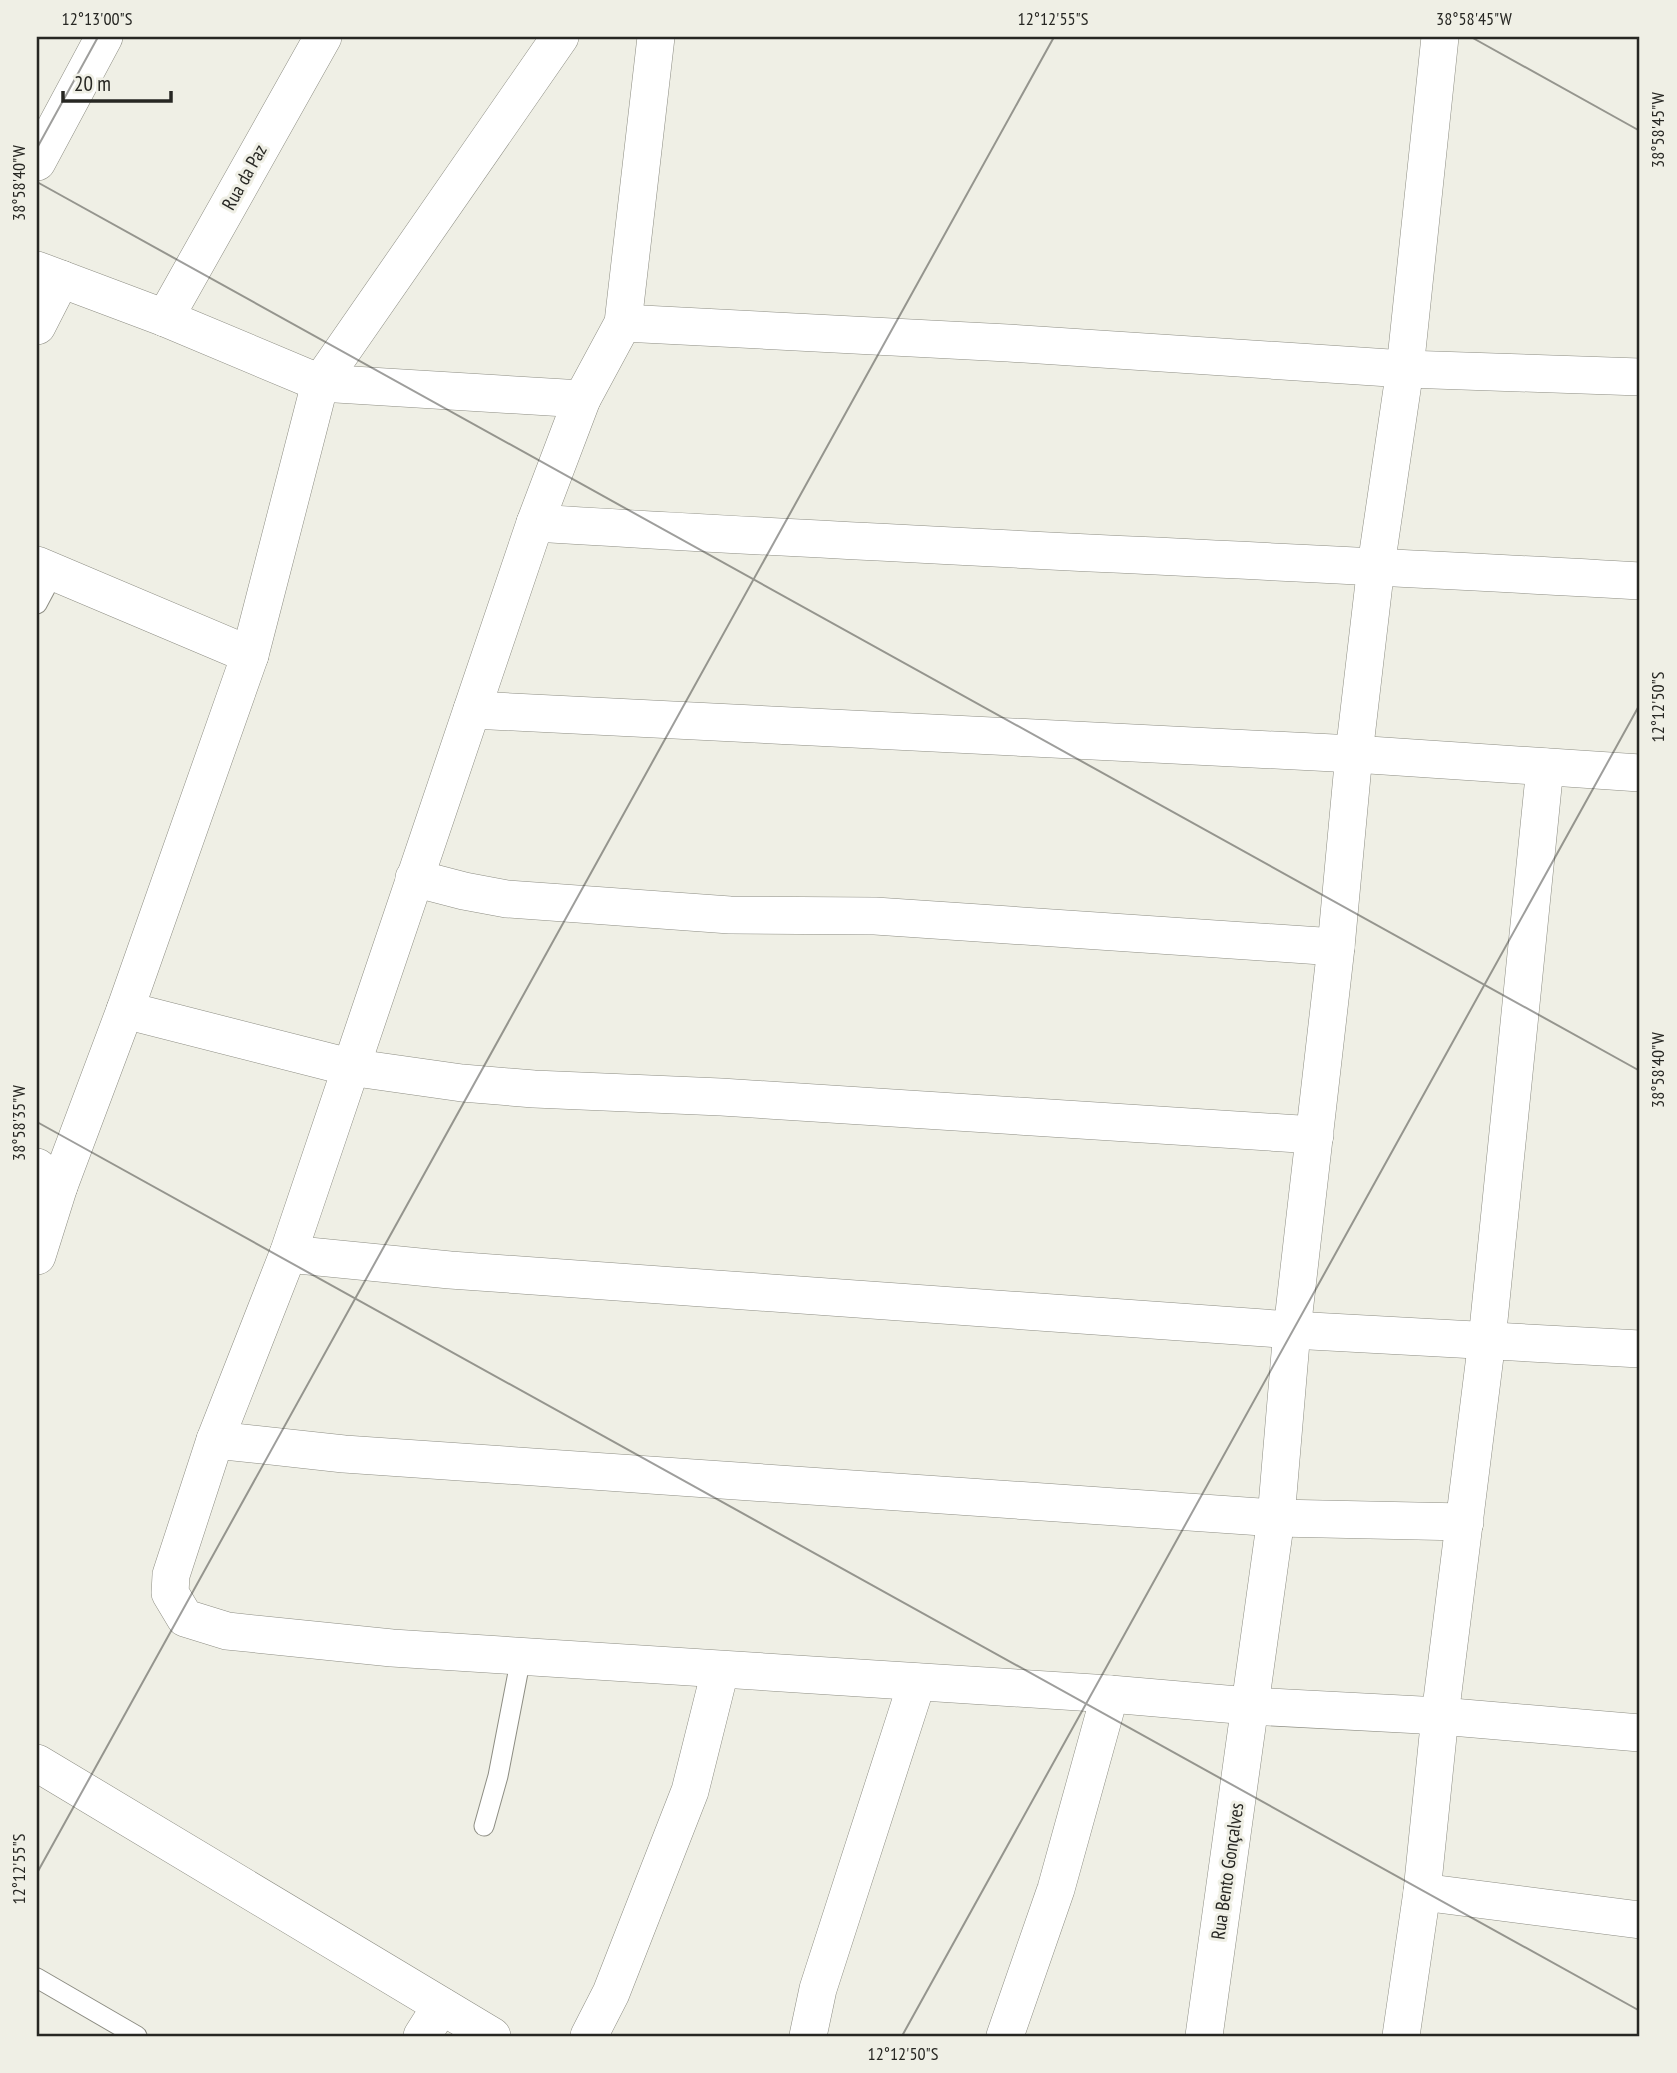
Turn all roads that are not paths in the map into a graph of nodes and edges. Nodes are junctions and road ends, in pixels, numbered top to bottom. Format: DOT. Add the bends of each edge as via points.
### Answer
graph roads {
  1 [pos="104,37"];
  2 [pos="323,37"];
  3 [pos="560,37"];
  4 [pos="656,37"];
  5 [pos="1440,37"];
  6 [pos="37,162"];
  7 [pos="49,275"];
  8 [pos="165,318"];
  9 [pos="622,323"];
  10 [pos="37,326"];
  11 [pos="1405,369"];
  12 [pos="1640,377"];
  13 [pos="320,383"];
  14 [pos="582,399"];
  15 [pos="535,523"];
  16 [pos="1376,566"];
  17 [pos="45,568"];
  18 [pos="1640,581"];
  19 [pos="37,604"];
  20 [pos="250,655"];
  21 [pos="472,710"];
  22 [pos="1354,754"];
  23 [pos="1545,767"];
  24 [pos="1640,773"];
  25 [pos="414,878"];
  26 [pos="1336,947"];
  27 [pos="125,1010"];
  28 [pos="349,1068"];
  29 [pos="1315,1135"];
  30 [pos="48,1177"];
  31 [pos="288,1254"];
  32 [pos="37,1256"];
  33 [pos="1293,1330"];
  34 [pos="1487,1340"];
  35 [pos="1640,1349"];
  36 [pos="215,1440"];
  37 [pos="1276,1518"];
  38 [pos="1465,1522"];
  39 [pos="521,1657"];
  40 [pos="720,1671"];
  41 [pos="917,1682"];
  42 [pos="1110,1694"];
  43 [pos="1250,1706"];
  44 [pos="1440,1716"];
  45 [pos="1640,1733"];
  46 [pos="37,1763"];
  47 [pos="484,1826"];
  48 [pos="1422,1892"];
  49 [pos="1640,1920"];
  50 [pos="37,1978"];
  51 [pos="431,2021"];
  52 [pos="137,2036"];
  53 [pos="492,2036"];
  54 [pos="589,2036"];
  55 [pos="808,2036"];
  56 [pos="1005,2036"];
  57 [pos="1204,2036"];
  58 [pos="1401,2036"];
  1 -- 6 [label="street"];
  2 -- 8 [label="street, Rua da Paz"];
  3 -- 13 [label="street"];
  4 -- 9 [label="street"];
  5 -- 11 [label="street, Rua Bento Gonçalves"];
  7 -- 8 [label="street"];
  7 -- 10 [label="street"];
  8 -- 13 [label="street"];
  9 -- 11 [label="street" via="1008,342"];
  9 -- 14 [label="street"];
  11 -- 12 [label="street"];
  11 -- 16 [label="street, Rua Bento Gonçalves"];
  13 -- 14 [label="street"];
  13 -- 20 [label="street"];
  14 -- 15 [label="street"];
  15 -- 16 [label="street"];
  15 -- 21 [label="street"];
  16 -- 18 [label="street"];
  16 -- 22 [label="street, Rua Bento Gonçalves"];
  17 -- 19 [label="lane"];
  17 -- 20 [label="street"];
  20 -- 27 [label="street"];
  21 -- 22 [label="street"];
  21 -- 25 [label="street"];
  22 -- 23 [label="street"];
  22 -- 26 [label="street, Rua Bento Gonçalves"];
  23 -- 24 [label="street"];
  23 -- 34 [label="street"];
  25 -- 26 [label="street" via="521,900 730,915 874,916"];
  25 -- 28 [label="street"];
  26 -- 29 [label="street, Rua Bento Gonçalves"];
  27 -- 28 [label="street"];
  27 -- 30 [label="street"];
  28 -- 29 [label="street" via="534,1089"];
  28 -- 31 [label="street"];
  29 -- 33 [label="street, Rua Bento Gonçalves"];
  30 -- 32 [label="street"];
  31 -- 33 [label="street" via="477,1272"];
  31 -- 36 [label="street"];
  33 -- 34 [label="street"];
  33 -- 37 [label="street, Rua Bento Gonçalves"];
  34 -- 35 [label="street"];
  34 -- 38 [label="street"];
  36 -- 37 [label="street" via="344,1454"];
  36 -- 39 [label="street" via="171,1575 170,1593 185,1618 227,1631"];
  37 -- 38 [label="street"];
  37 -- 43 [label="street, Rua Bento Gonçalves"];
  38 -- 44 [label="street"];
  39 -- 40 [label="street"];
  39 -- 47 [label="lane"];
  40 -- 41 [label="street"];
  40 -- 54 [label="street" via="690,1791 611,1993"];
  41 -- 42 [label="street"];
  41 -- 55 [label="street" via="818,1989"];
  42 -- 43 [label="street"];
  42 -- 56 [label="street" via="1056,1889"];
  43 -- 44 [label="street"];
  43 -- 57 [label="street, Rua Bento Gonçalves"];
  44 -- 45 [label="street"];
  44 -- 48 [label="street"];
  46 -- 51 [label="street"];
  48 -- 49 [label="street"];
  48 -- 58 [label="street"];
  50 -- 52 [label="lane"];
  51 -- 53 [label="street"];
}
